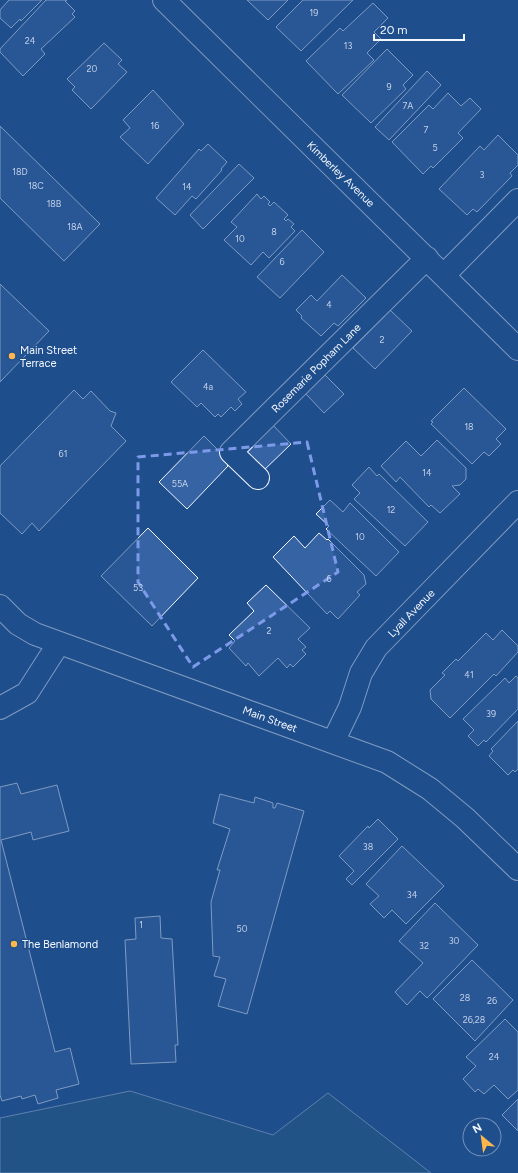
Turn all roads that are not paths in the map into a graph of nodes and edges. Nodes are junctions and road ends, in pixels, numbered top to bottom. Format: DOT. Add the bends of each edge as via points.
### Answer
graph roads {
  1 [pos="164,0"];
  2 [pos="518,200"];
  3 [pos="427,258"];
  4 [pos="444,275"];
  5 [pos="518,349"];
  6 [pos="258,478"];
  7 [pos="518,502"];
  8 [pos="0,606"];
  9 [pos="59,643"];
  10 [pos="0,708"];
  11 [pos="333,742"];
  12 [pos="518,869"];
  1 -- 3 [label="street, Kimberley Avenue"];
  2 -- 4 [label="street"];
  3 -- 4 [label="street, Kimberley Avenue"];
  3 -- 6 [label="street, Rosemarie Popham Lane" via="231,452"];
  4 -- 5 [label="street, Kimberley Avenue"];
  7 -- 11 [label="street, Lyall Avenue" via="376,648 360,673 350,707"];
  8 -- 9 [label="street, Main Street" via="18,624 34,634"];
  9 -- 10 [label="street" via="27,693"];
  9 -- 11 [label="street, Main Street"];
  11 -- 12 [label="street, Main Street" via="387,762 430,789 465,818"];
}
